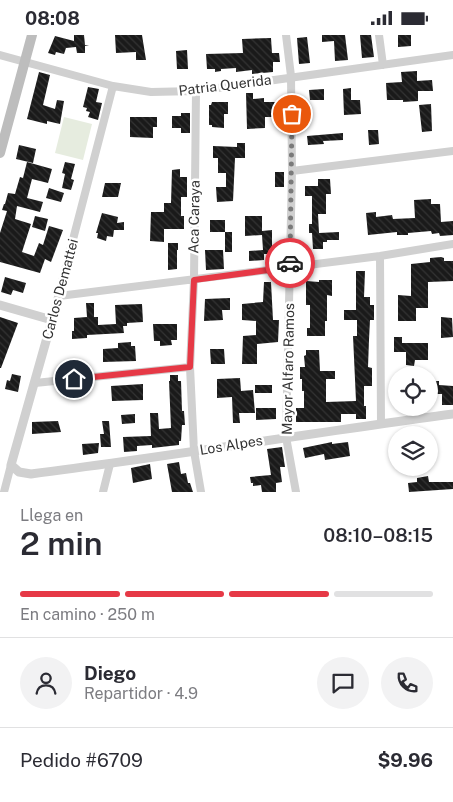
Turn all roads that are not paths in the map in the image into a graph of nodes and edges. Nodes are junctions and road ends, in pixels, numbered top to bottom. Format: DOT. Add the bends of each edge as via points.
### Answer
graph roads {
  1 [pos="32,35"];
  2 [pos="286,35"];
  3 [pos="380,35"];
  4 [pos="0,55"];
  5 [pos="453,55"];
  6 [pos="26,61"];
  7 [pos="383,65"];
  8 [pos="291,77"];
  9 [pos="113,86"];
  10 [pos="196,91"];
  11 [pos="453,151"];
  12 [pos="0,153"];
  13 [pos="292,171"];
  14 [pos="453,244"];
  15 [pos="380,256"];
  16 [pos="290,267"];
  17 [pos="194,280"];
  18 [pos="59,296"];
  19 [pos="0,305"];
  20 [pos="52,320"];
  21 [pos="190,367"];
  22 [pos="35,383"];
  23 [pos="453,414"];
  24 [pos="381,424"];
  25 [pos="286,437"];
  26 [pos="194,451"];
  27 [pos="110,464"];
  28 [pos="11,465"];
  29 [pos="4,492"];
  30 [pos="103,492"];
  31 [pos="201,492"];
  32 [pos="296,492"];
  1 -- 6 [label="main road"];
  2 -- 8 [label="street, Mayor Alfaro Ramos"];
  3 -- 7 [label="street"];
  4 -- 6 [label="street, Patria Querida"];
  5 -- 7 [label="street, Patria Querida"];
  6 -- 9 [label="street, Patria Querida"];
  6 -- 12 [label="main road"];
  7 -- 8 [label="street, Patria Querida"];
  8 -- 10 [label="street, Patria Querida"];
  8 -- 13 [label="street, Mayor Alfaro Ramos"];
  9 -- 10 [label="street, Patria Querida" via="151,92"];
  9 -- 18 [label="street, Carlos Demattei"];
  10 -- 17 [label="street, Aca Caraya"];
  11 -- 13 [label="street"];
  13 -- 16 [label="street, Mayor Alfaro Ramos"];
  14 -- 15 [label="street"];
  15 -- 16 [label="street"];
  15 -- 24 [label="street"];
  16 -- 17 [label="street"];
  16 -- 25 [label="street, Mayor Alfaro Ramos"];
  17 -- 18 [label="street"];
  17 -- 21 [label="street, Aca Caraya"];
  18 -- 20 [label="street, Carlos Demattei"];
  19 -- 20 [label="street"];
  20 -- 22 [label="street, Carlos Demattei"];
  21 -- 22 [label="street"];
  21 -- 26 [label="street, Aca Caraya"];
  22 -- 28 [label="street, Carlos Demattei"];
  23 -- 24 [label="street, Los Alpes"];
  24 -- 25 [label="street, Los Alpes"];
  25 -- 26 [label="street, Los Alpes"];
  25 -- 32 [label="street, Mayor Alfaro Ramos"];
  26 -- 27 [label="street, Los Alpes"];
  26 -- 31 [label="street, Aca Caraya"];
  27 -- 28 [label="street, Los Alpes" via="31,474 19,472"];
  27 -- 30 [label="street"];
  28 -- 29 [label="street, Carlos Demattei"];
}
